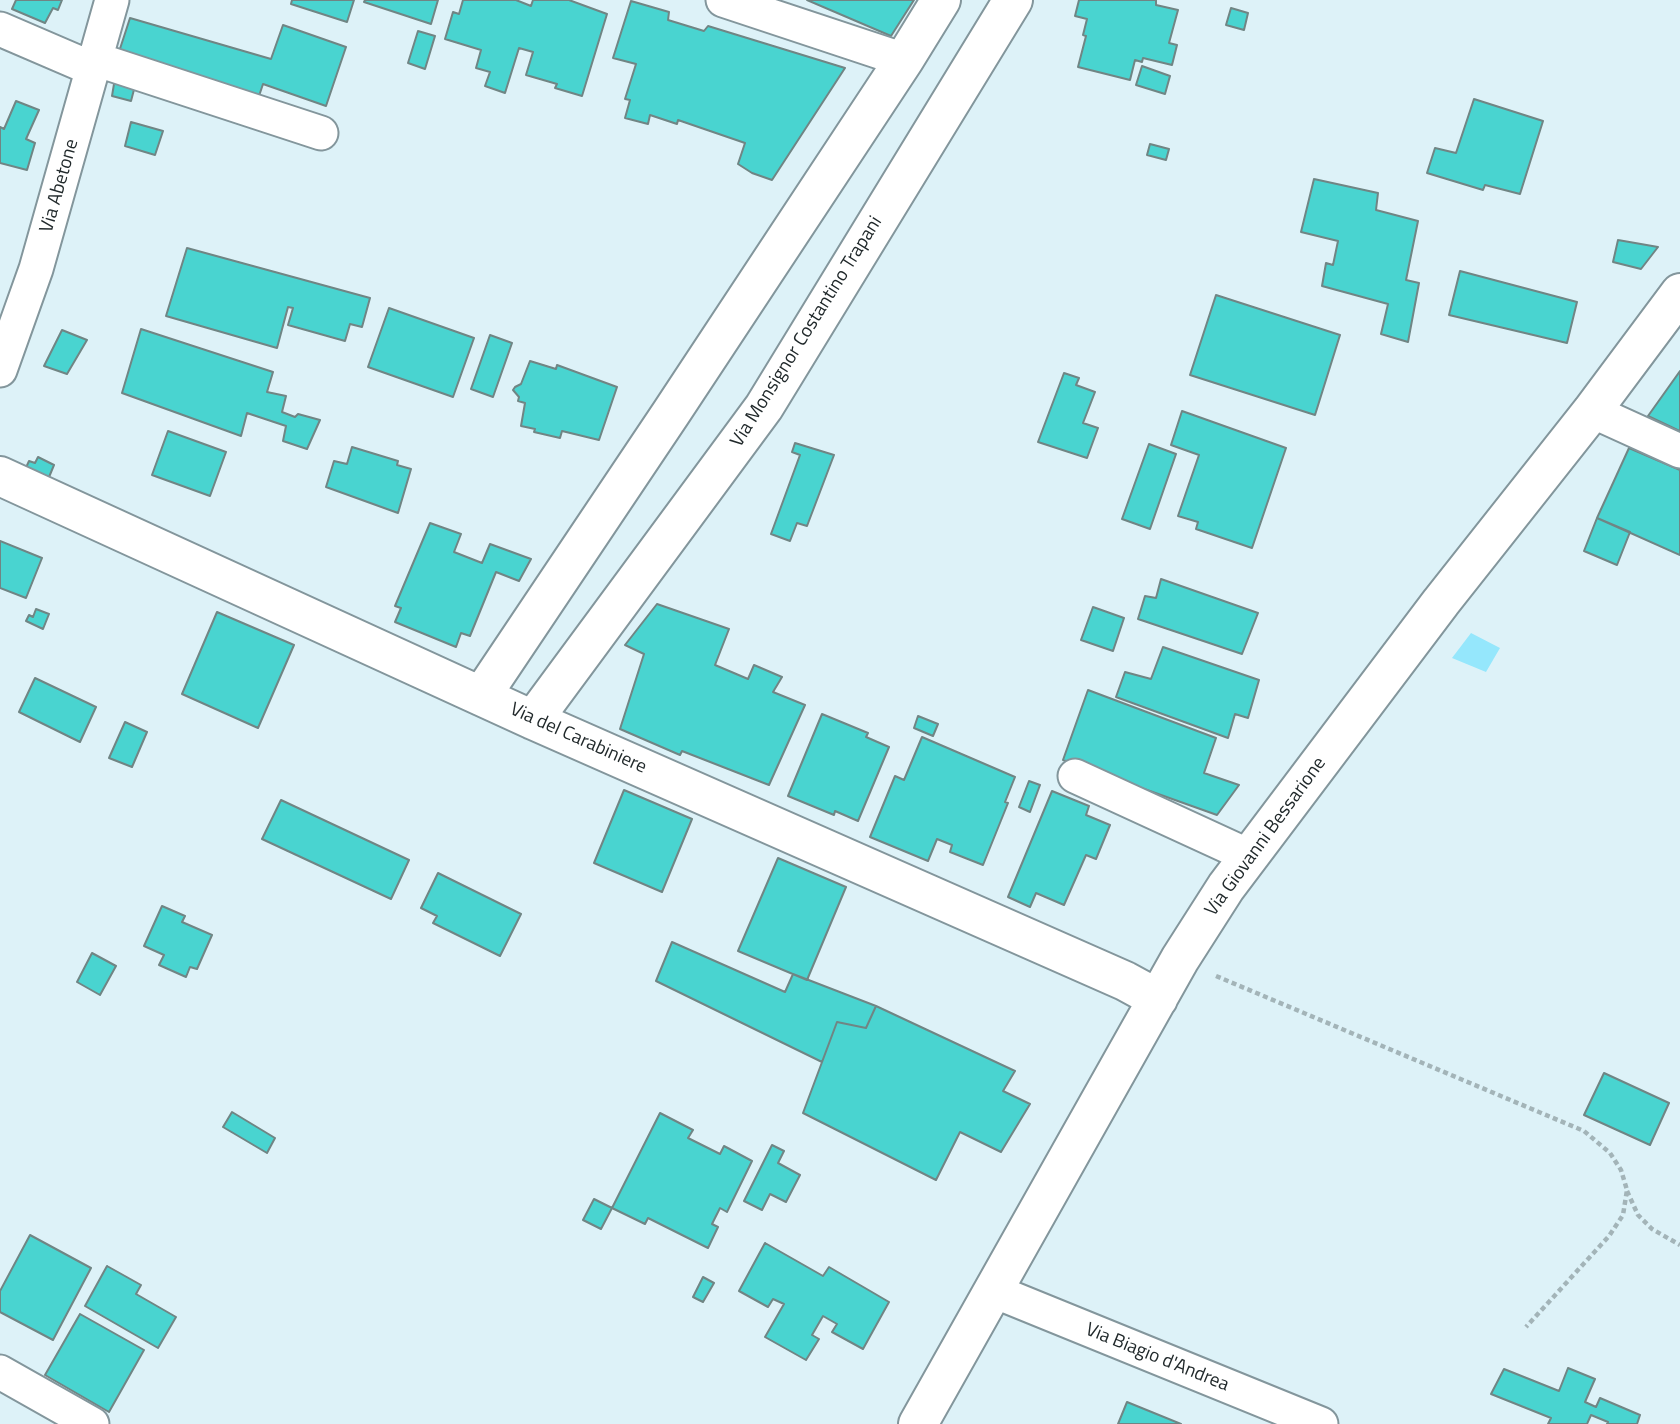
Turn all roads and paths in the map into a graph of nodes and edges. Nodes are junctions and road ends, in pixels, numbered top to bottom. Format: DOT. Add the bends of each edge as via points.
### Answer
graph roads {
  1 [pos="112,0"];
  2 [pos="723,0"];
  3 [pos="941,0"];
  4 [pos="1013,0"];
  5 [pos="0,29"];
  6 [pos="904,60"];
  7 [pos="94,64"];
  8 [pos="321,133"];
  9 [pos="1680,293"];
  10 [pos="0,370"];
  11 [pos="1592,411"];
  12 [pos="1680,451"];
  13 [pos="0,476"];
  14 [pos="482,695"];
  15 [pos="533,720"];
  16 [pos="1075,776"];
  17 [pos="1249,856"];
  18 [pos="1180,959"];
  19 [pos="1158,999"];
  20 [pos="1626,1190"];
  21 [pos="1680,1245"];
  22 [pos="995,1291"];
  23 [pos="1526,1327"];
  24 [pos="0,1373"];
  25 [pos="92,1424"];
  26 [pos="918,1424"];
  27 [pos="1321,1424"];
  1 -- 7 [label="street, Via Abetone"];
  2 -- 6 [label="street"];
  3 -- 6 [label="street"];
  4 -- 15 [label="street, Via Monsignor Costantino Trapani" via="764,407"];
  5 -- 7 [label="street"];
  6 -- 14 [label="street"];
  7 -- 8 [label="street"];
  7 -- 10 [label="street, Via Abetone" via="36,270"];
  9 -- 11 [label="street, Via Giovanni Bessarione"];
  11 -- 12 [label="street"];
  11 -- 17 [label="street, Via Giovanni Bessarione"];
  13 -- 14 [label="street, Via del Carabiniere"];
  14 -- 15 [label="street, Via del Carabiniere"];
  15 -- 19 [label="street, Via del Carabiniere"];
  16 -- 17 [label="street"];
  17 -- 18 [label="street, Via Giovanni Bessarione"];
  18 -- 19 [label="street, Via Giovanni Bessarione"];
  18 -- 20 [label="path" via="1584,1131 1610,1153"];
  19 -- 22 [label="street, Via Giovanni Bessarione"];
  20 -- 21 [label="path" via="1638,1215"];
  20 -- 23 [label="path" via="1623,1215 1609,1236"];
  22 -- 26 [label="street, Via Giovanni Bessarione"];
  22 -- 27 [label="street, Via Biagio d'Andrea"];
  24 -- 25 [label="street"];
}
